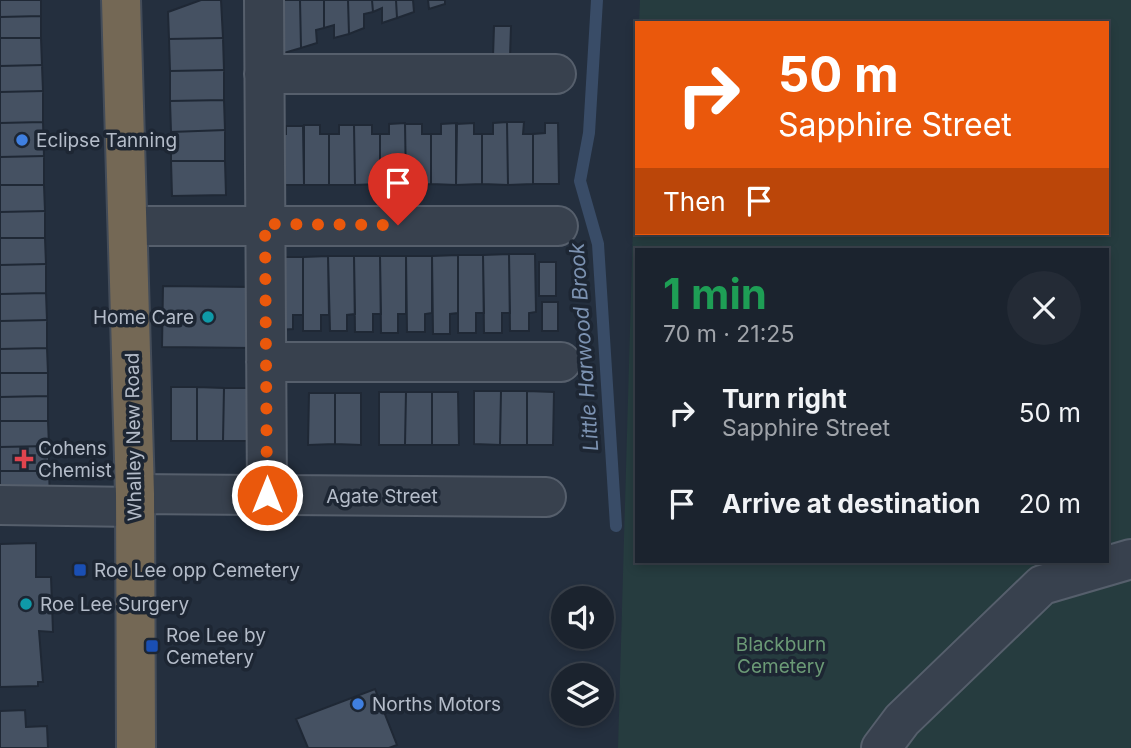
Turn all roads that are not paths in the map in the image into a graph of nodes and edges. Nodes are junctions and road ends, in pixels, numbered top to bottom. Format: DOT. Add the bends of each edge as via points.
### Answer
graph roads {
  1 [pos="121,0"];
  2 [pos="264,0"];
  3 [pos="264,74"];
  4 [pos="556,74"];
  5 [pos="265,224"];
  6 [pos="129,226"];
  7 [pos="558,226"];
  8 [pos="266,362"];
  9 [pos="561,362"];
  10 [pos="267,495"];
  11 [pos="545,497"];
  12 [pos="135,500"];
  13 [pos="0,505"];
  14 [pos="1131,559"];
  15 [pos="136,748"];
  16 [pos="881,748"];
  1 -- 6 [label="highway, Whalley New Road"];
  2 -- 3 [label="street"];
  3 -- 4 [label="street"];
  3 -- 5 [label="street"];
  5 -- 6 [label="street"];
  5 -- 7 [label="street"];
  5 -- 8 [label="street"];
  6 -- 12 [label="highway, Whalley New Road"];
  8 -- 9 [label="street"];
  8 -- 10 [label="street"];
  10 -- 11 [label="street, Agate Street"];
  10 -- 12 [label="street, Agate Street"];
  12 -- 13 [label="street, Agate Street"];
  12 -- 15 [label="highway, Whalley New Road"];
  14 -- 16 [label="street" via="1042,585 902,720"];
}
